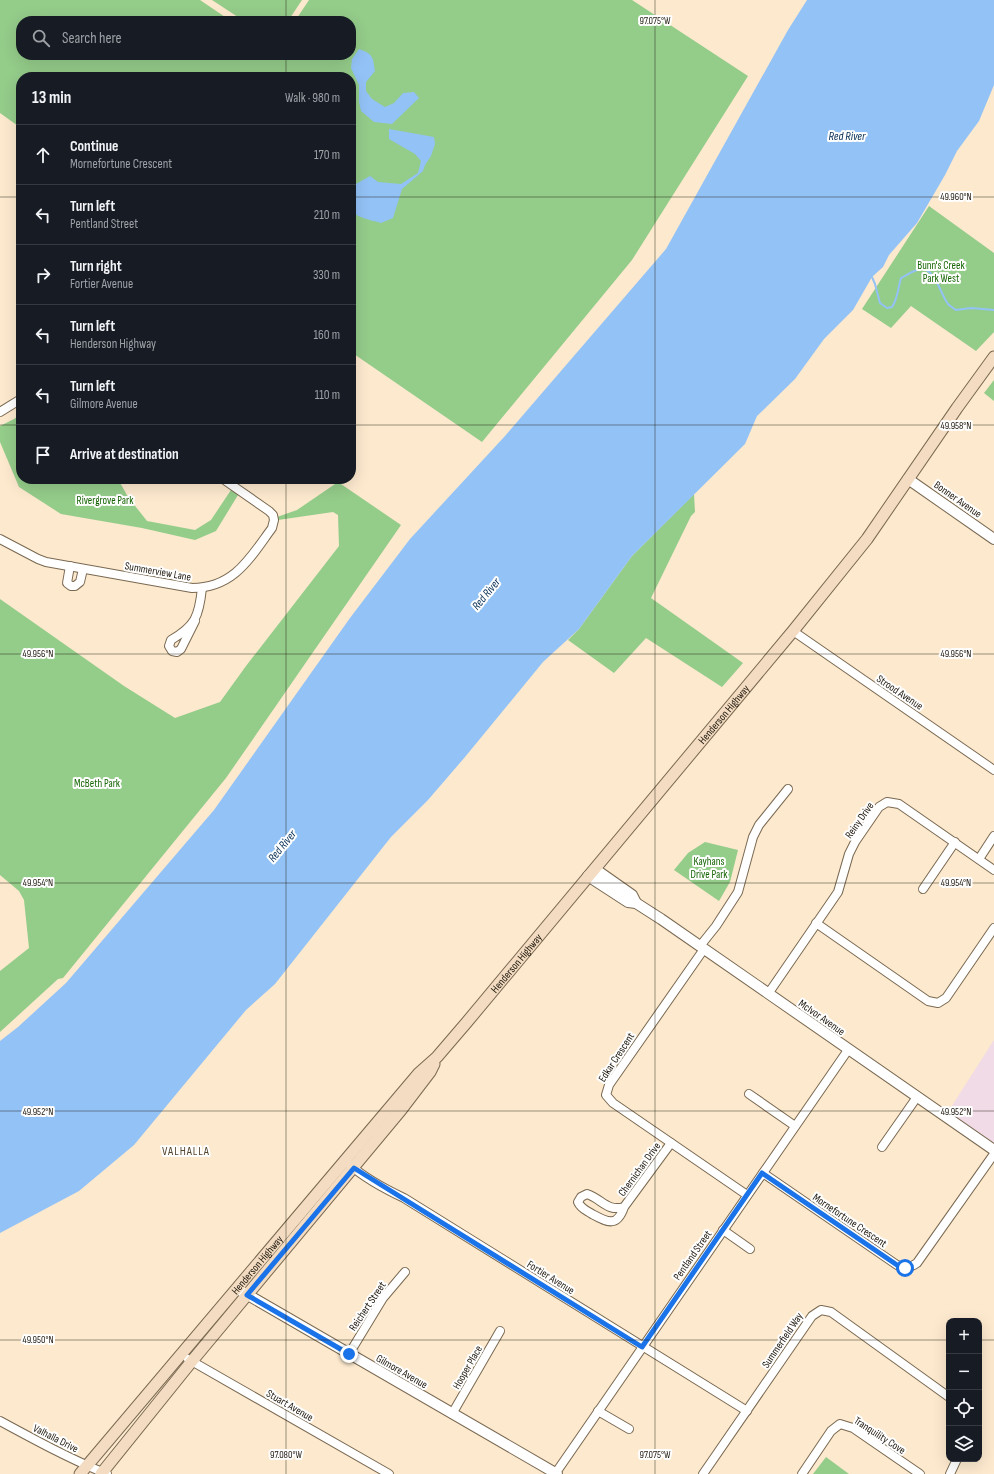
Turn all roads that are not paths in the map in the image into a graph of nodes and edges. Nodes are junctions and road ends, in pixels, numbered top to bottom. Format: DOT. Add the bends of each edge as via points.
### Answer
graph roads {
  1 [pos="994,358"];
  2 [pos="16,402"];
  3 [pos="0,412"];
  4 [pos="908,478"];
  5 [pos="230,484"];
  6 [pos="0,539"];
  7 [pos="994,539"];
  8 [pos="70,566"];
  9 [pos="83,569"];
  10 [pos="202,588"];
  11 [pos="195,621"];
  12 [pos="793,631"];
  13 [pos="994,770"];
  14 [pos="788,789"];
  15 [pos="994,836"];
  16 [pos="955,842"];
  17 [pos="979,858"];
  18 [pos="994,870"];
  19 [pos="592,873"];
  20 [pos="923,889"];
  21 [pos="816,924"];
  22 [pos="994,928"];
  23 [pos="702,948"];
  24 [pos="768,994"];
  25 [pos="848,1050"];
  26 [pos="437,1058"];
  27 [pos="749,1094"];
  28 [pos="916,1097"];
  29 [pos="795,1126"];
  30 [pos="671,1143"];
  31 [pos="882,1147"];
  32 [pos="994,1150"];
  33 [pos="994,1154"];
  34 [pos="345,1160"];
  35 [pos="354,1168"];
  36 [pos="762,1173"];
  37 [pos="747,1195"];
  38 [pos="624,1208"];
  39 [pos="723,1230"];
  40 [pos="750,1249"];
  41 [pos="405,1272"];
  42 [pos="236,1288"];
  43 [pos="247,1295"];
  44 [pos="500,1331"];
  45 [pos="642,1347"];
  46 [pos="180,1354"];
  47 [pos="349,1354"];
  48 [pos="192,1361"];
  49 [pos="946,1395"];
  50 [pos="598,1411"];
  51 [pos="747,1411"];
  52 [pos="452,1414"];
  53 [pos="0,1421"];
  54 [pos="629,1429"];
  55 [pos="956,1462"];
  56 [pos="83,1470"];
  57 [pos="103,1473"];
  58 [pos="389,1474"];
  59 [pos="556,1474"];
  60 [pos="703,1474"];
  61 [pos="802,1474"];
  62 [pos="920,1474"];
  63 [pos="950,1474"];
  1 -- 4 [label="main road, Henderson Highway"];
  2 -- 3 [label="street"];
  4 -- 7 [label="street, Bonner Avenue"];
  4 -- 12 [label="main road, Henderson Highway" via="867,539"];
  5 -- 10 [label="street, Summerview Lane" via="269,511 273,515 274,524 238,572 217,585"];
  6 -- 8 [label="street, Summerview Lane" via="38,559"];
  8 -- 9 [label="street, Summerview Lane"];
  8 -- 9 [label="street" via="67,580 71,586 80,582"];
  9 -- 10 [label="street, Summerview Lane"];
  10 -- 11 [label="street"];
  12 -- 13 [label="street, Strood Avenue"];
  12 -- 19 [label="main road, Henderson Highway"];
  14 -- 23 [label="street" via="759,825 753,837 738,892"];
  15 -- 17 [label="street"];
  16 -- 17 [label="street, Reiny Drive"];
  16 -- 20 [label="street"];
  16 -- 21 [label="street, Reiny Drive" via="899,804 887,802 879,807 855,842 838,892"];
  17 -- 18 [label="street, Reiny Drive"];
  19 -- 23 [label="street, McIvor Avenue" via="628,902 636,903"];
  19 -- 26 [label="main road, Henderson Highway"];
  21 -- 22 [label="street" via="928,1001 938,1004 946,998"];
  21 -- 24 [label="street, Reiny Drive"];
  23 -- 24 [label="street, McIvor Avenue"];
  23 -- 30 [label="street, Edkar Crescent" via="607,1089 606,1095 613,1103"];
  24 -- 25 [label="street, McIvor Avenue"];
  25 -- 28 [label="street, McIvor Avenue"];
  25 -- 29 [label="street, Pentland Street"];
  26 -- 34 [label="main road, Henderson Highway" via="419,1073"];
  26 -- 35 [label="main road, Henderson Highway" via="430,1072"];
  27 -- 29 [label="street"];
  28 -- 31 [label="street"];
  28 -- 32 [label="street, McIvor Avenue"];
  29 -- 36 [label="street, Pentland Street"];
  30 -- 37 [label="street, Edkar Crescent"];
  30 -- 38 [label="street, Chernichan Drive"];
  33 -- 36 [label="street, Mornefortune Crescent" via="917,1263 905,1268"];
  34 -- 35 [label="street, Fortier Avenue"];
  34 -- 42 [label="main road, Henderson Highway"];
  35 -- 43 [label="main road, Henderson Highway"];
  35 -- 45 [label="street, Fortier Avenue"];
  36 -- 37 [label="street, Pentland Street"];
  37 -- 39 [label="street, Pentland Street"];
  38 -- 38 [label="street, Chernichan Drive" via="616,1220 606,1222 581,1207 578,1202 587,1194 610,1208"];
  39 -- 40 [label="street"];
  39 -- 45 [label="street, Pentland Street"];
  41 -- 47 [label="street, Reichert Street" via="383,1298"];
  42 -- 43 [label="street, Gilmore Avenue"];
  42 -- 46 [label="main road, Henderson Highway"];
  43 -- 47 [label="street, Gilmore Avenue"];
  43 -- 48 [label="main road, Henderson Highway"];
  44 -- 52 [label="street, Hooper Place"];
  45 -- 50 [label="street, Pentland Street"];
  45 -- 51 [label="street, Fortier Avenue"];
  46 -- 48 [label="street, Stuart Avenue"];
  46 -- 56 [label="main road, Henderson Highway"];
  47 -- 52 [label="street, Gilmore Avenue"];
  48 -- 57 [label="main road, Henderson Highway"];
  48 -- 58 [label="street, Stuart Avenue"];
  49 -- 51 [label="street, Summerfield Way" via="830,1312 821,1310 812,1316"];
  50 -- 54 [label="street"];
  50 -- 59 [label="street, Pentland Street"];
  51 -- 60 [label="street, Summerfield Way"];
  52 -- 59 [label="street, Gilmore Avenue"];
  53 -- 56 [label="street, Valhalla Drive"];
  55 -- 63 [label="street"];
  56 -- 57 [label="street, Valhalla Drive"];
  61 -- 62 [label="street, Tranquility Cove" via="831,1431 840,1424 853,1428"];
}
